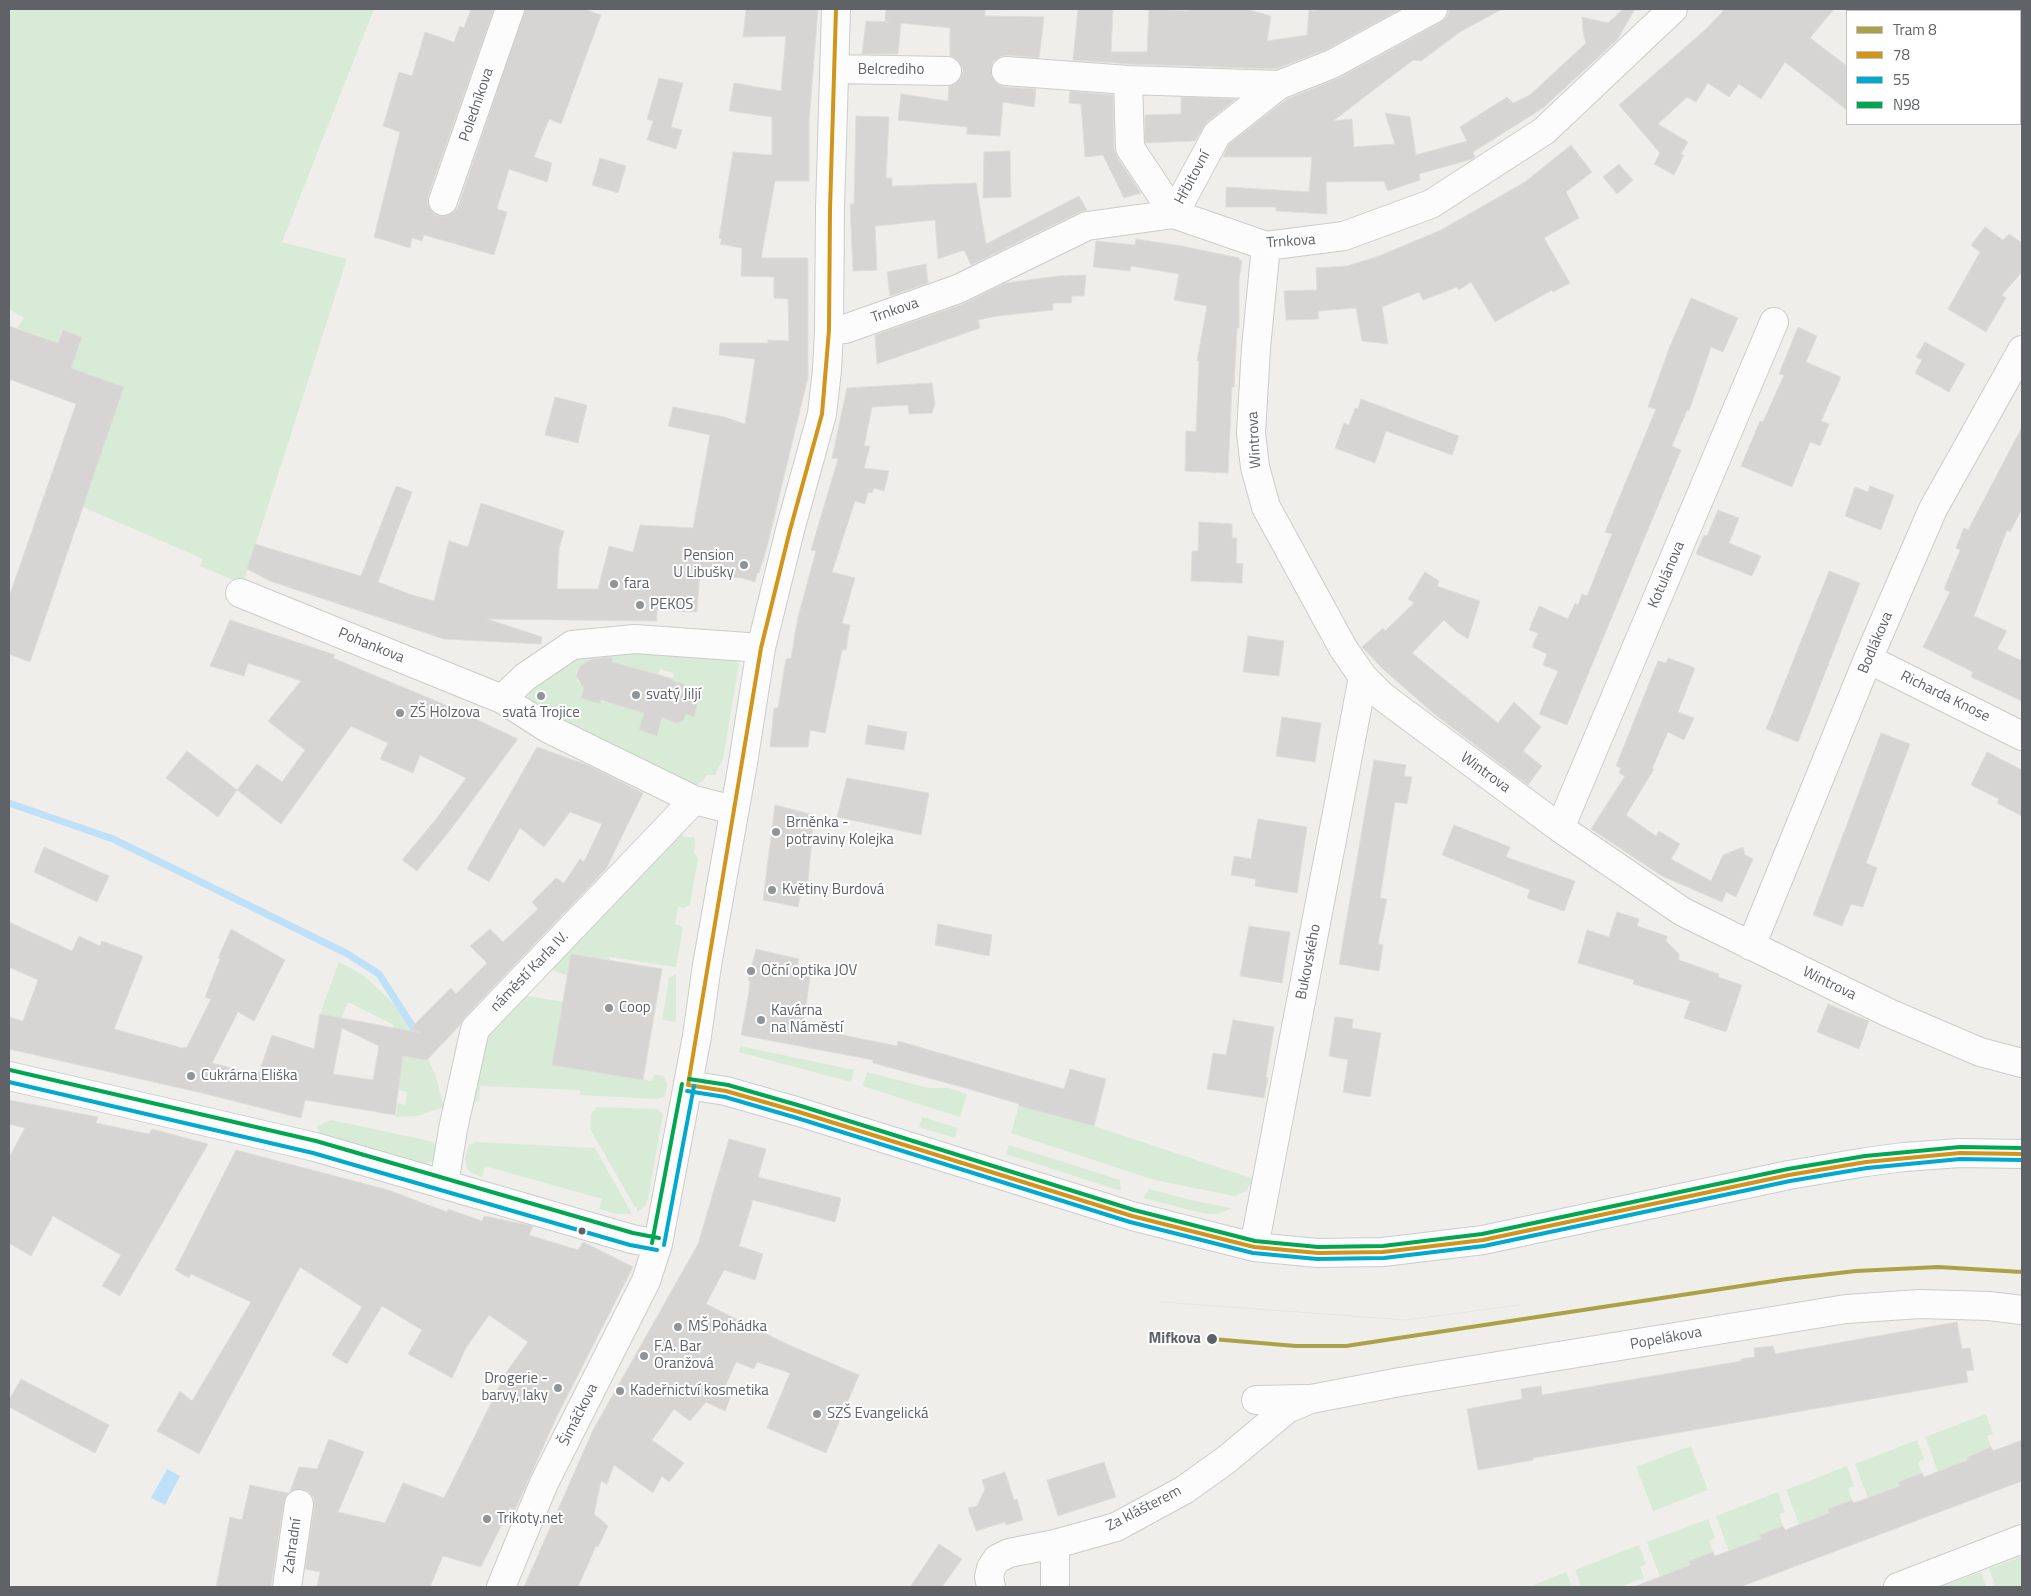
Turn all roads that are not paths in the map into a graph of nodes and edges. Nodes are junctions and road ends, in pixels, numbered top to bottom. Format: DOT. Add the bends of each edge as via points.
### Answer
graph roads {
  1 [pos="510,9"];
  2 [pos="836,9"];
  3 [pos="1433,9"];
  4 [pos="1673,9"];
  5 [pos="834,69"];
  6 [pos="947,71"];
  7 [pos="1006,71"];
  8 [pos="1128,80"];
  9 [pos="1279,85"];
  10 [pos="443,201"];
  11 [pos="1174,214"];
  12 [pos="1266,246"];
  13 [pos="1774,322"];
  14 [pos="829,330"];
  15 [pos="2022,350"];
  16 [pos="240,593"];
  17 [pos="760,648"];
  18 [pos="1868,659"];
  19 [pos="1363,678"];
  20 [pos="502,699"];
  21 [pos="2022,736"];
  22 [pos="694,800"];
  23 [pos="734,810"];
  24 [pos="1560,828"];
  25 [pos="1751,946"];
  26 [pos="2022,1063"];
  27 [pos="9,1076"];
  28 [pos="688,1085"];
  29 [pos="2022,1154"];
  30 [pos="444,1184"];
  31 [pos="658,1244"];
  32 [pos="1254,1247"];
  33 [pos="2022,1310"];
  34 [pos="1311,1399"];
  35 [pos="1256,1400"];
  36 [pos="1226,1460"];
  37 [pos="299,1504"];
  38 [pos="2022,1539"];
  39 [pos="1055,1544"];
  40 [pos="287,1587"];
  41 [pos="501,1587"];
  42 [pos="991,1587"];
  43 [pos="1055,1587"];
  44 [pos="1898,1587"];
  1 -- 10 [label="street, Poledníkova"];
  2 -- 5 [label="street"];
  3 -- 9 [label="street, Hřbitovní" via="1332,64"];
  4 -- 12 [label="street, Trnkova" via="1544,131 1431,204 1344,236"];
  5 -- 6 [label="street, Belcrediho"];
  5 -- 14 [label="street"];
  7 -- 8 [label="street, Hřbitovní"];
  8 -- 9 [label="street, Hřbitovní"];
  8 -- 11 [label="street, Hřbitovní" via="1130,148"];
  9 -- 11 [label="street, Hřbitovní" via="1217,134"];
  11 -- 12 [label="street, Trnkova"];
  11 -- 14 [label="street, Trnkova" via="1088,226 958,290 845,329"];
  12 -- 19 [label="street, Wintrova" via="1251,432 1255,468 1266,508 1343,648"];
  13 -- 24 [label="street, Kotulánova"];
  14 -- 17 [label="street" via="822,414"];
  15 -- 18 [label="street, Bodlákova" via="1933,509"];
  16 -- 20 [label="street, Pohankova"];
  17 -- 20 [label="street" via="635,639 572,645 525,677"];
  17 -- 23 [label="street"];
  18 -- 21 [label="street, Richarda Knose"];
  18 -- 25 [label="street, Bodlákova"];
  19 -- 24 [label="street, Wintrova" via="1382,696"];
  19 -- 32 [label="street, Bukovského"];
  20 -- 22 [label="street, Pohankova" via="549,729"];
  22 -- 23 [label="street, Pohankova"];
  22 -- 30 [label="street, náměstí Karla IV." via="475,1029"];
  23 -- 28 [label="street"];
  24 -- 25 [label="street, Wintrova" via="1683,912"];
  25 -- 26 [label="street, Wintrova" via="1898,1017 1980,1052"];
  27 -- 30 [label="street" via="315,1146"];
  28 -- 31 [label="street"];
  28 -- 32 [label="street" via="726,1091 1132,1216"];
  29 -- 32 [label="street" via="1960,1153 1866,1162 1434,1248 1318,1254"];
  30 -- 31 [label="street"];
  31 -- 41 [label="street, Šimáčkova" via="646,1281 544,1483"];
  33 -- 34 [label="street, Popelákova" via="1920,1304 1846,1309"];
  34 -- 35 [label="street, Popelákova"];
  34 -- 36 [label="street, Popelákova" via="1287,1409"];
  36 -- 39 [label="street, Za klášterem" via="1184,1490 1116,1527"];
  37 -- 40 [label="street, Zahradní"];
  38 -- 44 [label="street"];
  39 -- 42 [label="street, Za klášterem" via="1009,1553 997,1559 989,1577"];
  39 -- 43 [label="street"];
}
